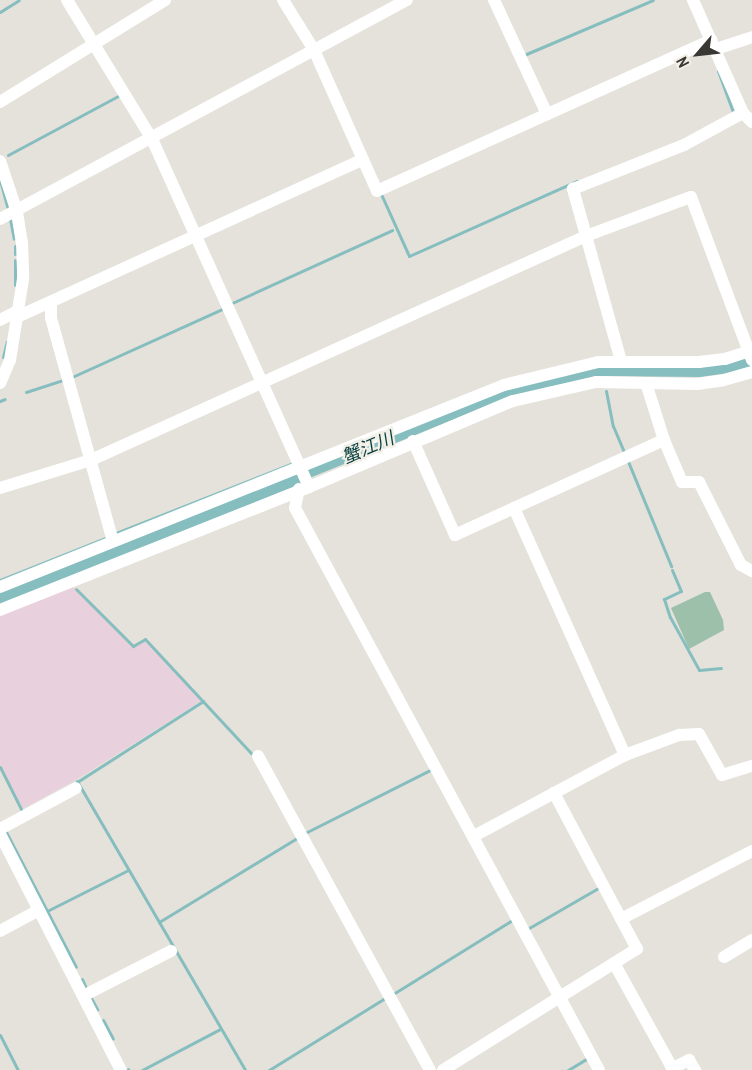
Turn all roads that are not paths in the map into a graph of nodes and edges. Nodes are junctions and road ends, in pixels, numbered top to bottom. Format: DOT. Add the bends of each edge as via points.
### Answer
graph roads {
  1 [pos="67,0"];
  2 [pos="165,0"];
  3 [pos="283,0"];
  4 [pos="407,0"];
  5 [pos="494,0"];
  6 [pos="693,0"];
  7 [pos="752,37"];
  8 [pos="93,44"];
  9 [pos="714,44"];
  10 [pos="314,50"];
  11 [pos="0,102"];
  12 [pos="743,113"];
  13 [pos="547,114"];
  14 [pos="752,122"];
  15 [pos="152,139"];
  16 [pos="363,159"];
  17 [pos="0,161"];
  18 [pos="17,212"];
  19 [pos="0,219"];
  20 [pos="197,235"];
  21 [pos="586,236"];
  22 [pos="51,303"];
  23 [pos="18,314"];
  24 [pos="0,320"];
  25 [pos="751,354"];
  26 [pos="621,361"];
  27 [pos="752,372"];
  28 [pos="262,380"];
  29 [pos="0,383"];
  30 [pos="646,383"];
  31 [pos="664,440"];
  32 [pos="413,441"];
  33 [pos="91,460"];
  34 [pos="301,466"];
  35 [pos="305,486"];
  36 [pos="0,489"];
  37 [pos="514,508"];
  38 [pos="113,542"];
  39 [pos="752,571"];
  40 [pos="0,587"];
  41 [pos="0,610"];
  42 [pos="625,755"];
  43 [pos="258,756"];
  44 [pos="752,766"];
  45 [pos="76,788"];
  46 [pos="554,793"];
  47 [pos="0,829"];
  48 [pos="0,834"];
  49 [pos="474,836"];
  50 [pos="752,851"];
  51 [pos="39,910"];
  52 [pos="621,919"];
  53 [pos="0,931"];
  54 [pos="752,940"];
  55 [pos="171,951"];
  56 [pos="724,957"];
  57 [pos="614,963"];
  58 [pos="83,996"];
  59 [pos="560,997"];
  60 [pos="121,1070"];
  61 [pos="430,1070"];
  62 [pos="443,1070"];
  63 [pos="599,1070"];
  64 [pos="696,1070"];
  1 -- 8 [label="street"];
  2 -- 8 [label="street"];
  3 -- 10 [label="street"];
  4 -- 10 [label="street"];
  5 -- 13 [label="street"];
  6 -- 9 [label="street"];
  7 -- 9 [label="street"];
  8 -- 11 [label="street"];
  8 -- 15 [label="street"];
  9 -- 12 [label="street"];
  9 -- 13 [label="street"];
  10 -- 15 [label="street"];
  10 -- 16 [label="street"];
  12 -- 14 [label="street"];
  12 -- 21 [label="street" via="684,145 573,189"];
  13 -- 16 [label="street" via="377,191"];
  15 -- 18 [label="street"];
  15 -- 20 [label="street"];
  16 -- 20 [label="street"];
  17 -- 18 [label="street"];
  18 -- 19 [label="street"];
  18 -- 23 [label="street" via="22,251"];
  20 -- 22 [label="street"];
  20 -- 28 [label="street"];
  21 -- 25 [label="street" via="691,197"];
  21 -- 26 [label="street"];
  21 -- 28 [label="street"];
  22 -- 23 [label="street"];
  22 -- 33 [label="street" via="51,318"];
  23 -- 24 [label="street"];
  23 -- 29 [label="street" via="10,360"];
  25 -- 26 [label="street" via="699,362"];
  26 -- 34 [label="street" via="598,362 504,385"];
  27 -- 30 [label="street" via="697,384"];
  28 -- 33 [label="street"];
  28 -- 34 [label="street"];
  30 -- 31 [label="street"];
  30 -- 32 [label="street" via="596,382 513,401"];
  31 -- 37 [label="street"];
  31 -- 39 [label="street" via="682,482 699,482 741,565"];
  32 -- 35 [label="street"];
  32 -- 37 [label="street" via="455,535"];
  33 -- 36 [label="street"];
  33 -- 38 [label="street"];
  34 -- 35 [label="street"];
  34 -- 38 [label="street"];
  35 -- 41 [label="street"];
  35 -- 49 [label="street" via="295,508"];
  37 -- 42 [label="street"];
  38 -- 40 [label="street"];
  42 -- 44 [label="street" via="680,735 699,734 722,775"];
  42 -- 46 [label="street"];
  43 -- 61 [label="street"];
  45 -- 47 [label="street"];
  46 -- 49 [label="street"];
  46 -- 52 [label="street"];
  48 -- 51 [label="street"];
  49 -- 59 [label="street"];
  50 -- 52 [label="street"];
  51 -- 53 [label="street"];
  51 -- 58 [label="street"];
  52 -- 57 [label="street" via="637,949"];
  54 -- 56 [label="street"];
  55 -- 58 [label="street"];
  57 -- 59 [label="street"];
  57 -- 64 [label="street" via="671,1066 689,1060"];
  58 -- 60 [label="street"];
  59 -- 62 [label="street"];
  59 -- 63 [label="street"];
}
